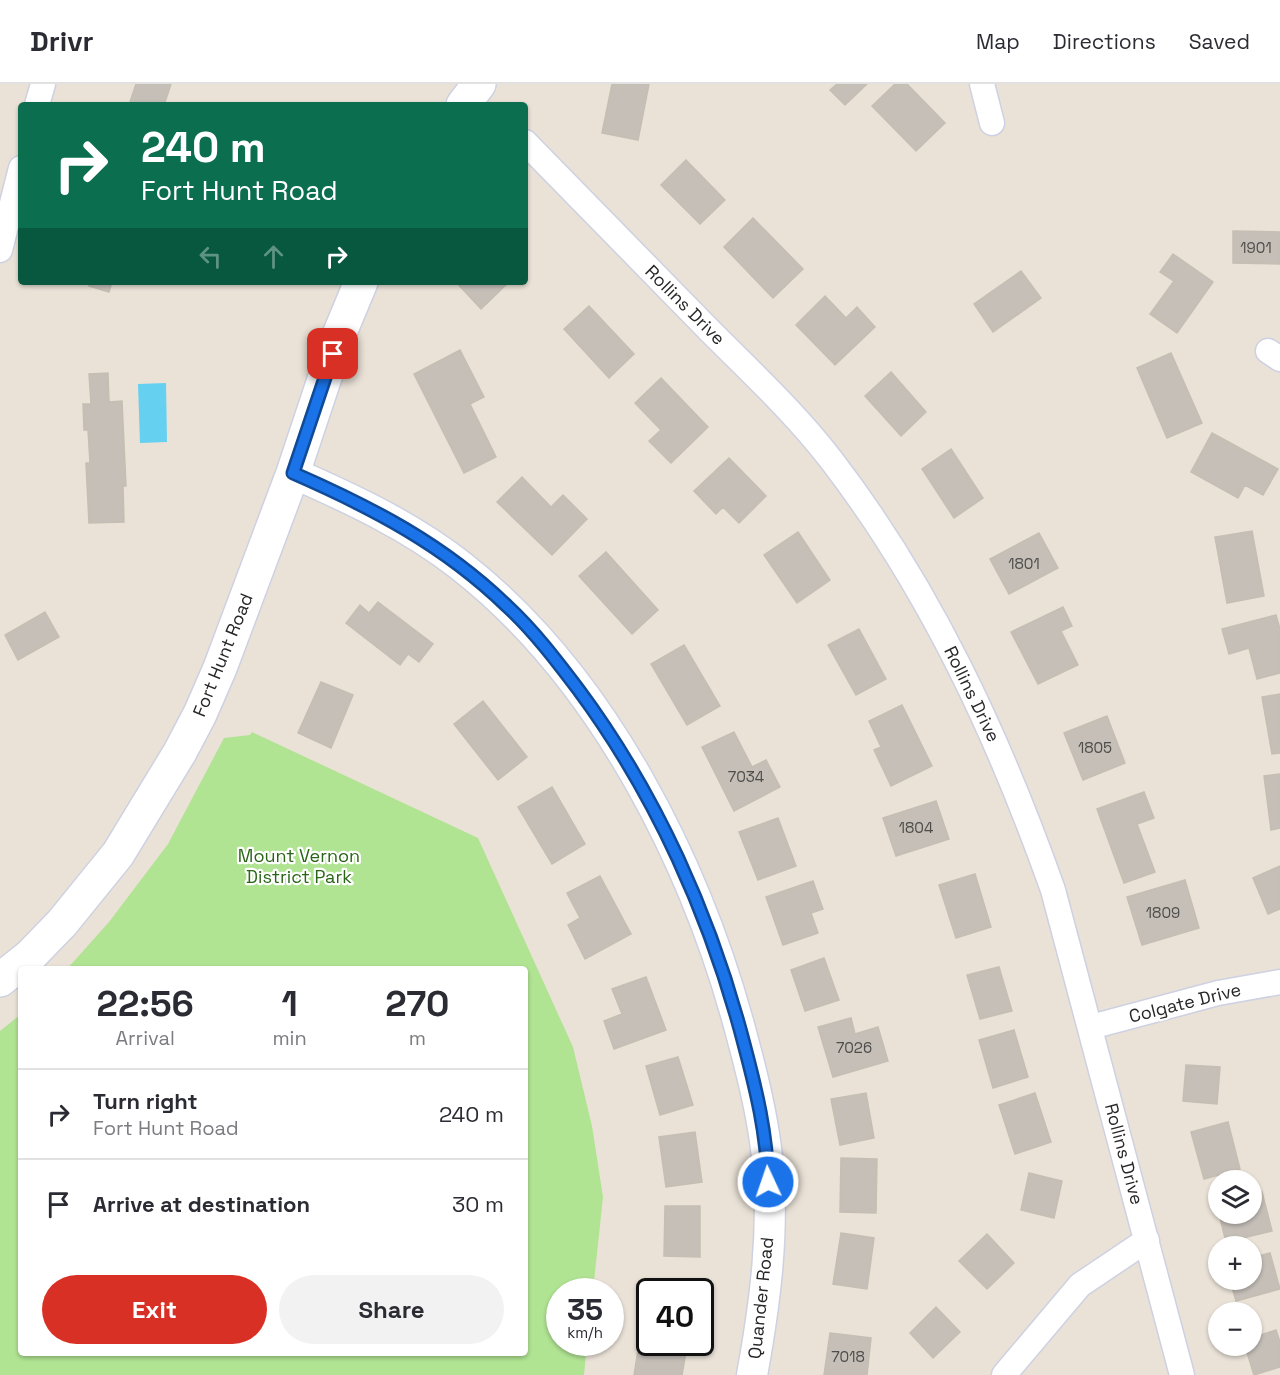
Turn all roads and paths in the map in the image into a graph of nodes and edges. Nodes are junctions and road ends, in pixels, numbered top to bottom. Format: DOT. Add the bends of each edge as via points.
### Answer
graph roads {
  1 [pos="43,84"];
  2 [pos="982,84"];
  3 [pos="38,102"];
  4 [pos="992,123"];
  5 [pos="528,145"];
  6 [pos="18,180"];
  7 [pos="0,250"];
  8 [pos="360,285"];
  9 [pos="293,473"];
  10 [pos="0,980"];
  11 [pos="1280,982"];
  12 [pos="1090,1027"];
  13 [pos="1147,1240"];
  14 [pos="752,1375"];
  15 [pos="1004,1375"];
  16 [pos="1182,1375"];
  1 -- 3 [label="street"];
  2 -- 4 [label="street"];
  5 -- 12 [label="street, Rollins Drive" via="780,402 831,460 876,521 938,626 1003,759 1053,890"];
  6 -- 7 [label="street"];
  8 -- 9 [label="main road, Fort Hunt Road" via="339,334"];
  9 -- 10 [label="main road, Fort Hunt Road" via="220,668 180,753 94,886 30,956"];
  9 -- 14 [label="street, Quander Road" via="412,532 460,565 508,607 554,657 600,718 640,784 710,935 734,1004 762,1120 768,1159 769,1226"];
  11 -- 12 [label="street, Colgate Drive" via="1218,993"];
  12 -- 13 [label="street, Rollins Drive"];
  13 -- 15 [label="street" via="1080,1285"];
  13 -- 16 [label="street, Rollins Drive"];
}
